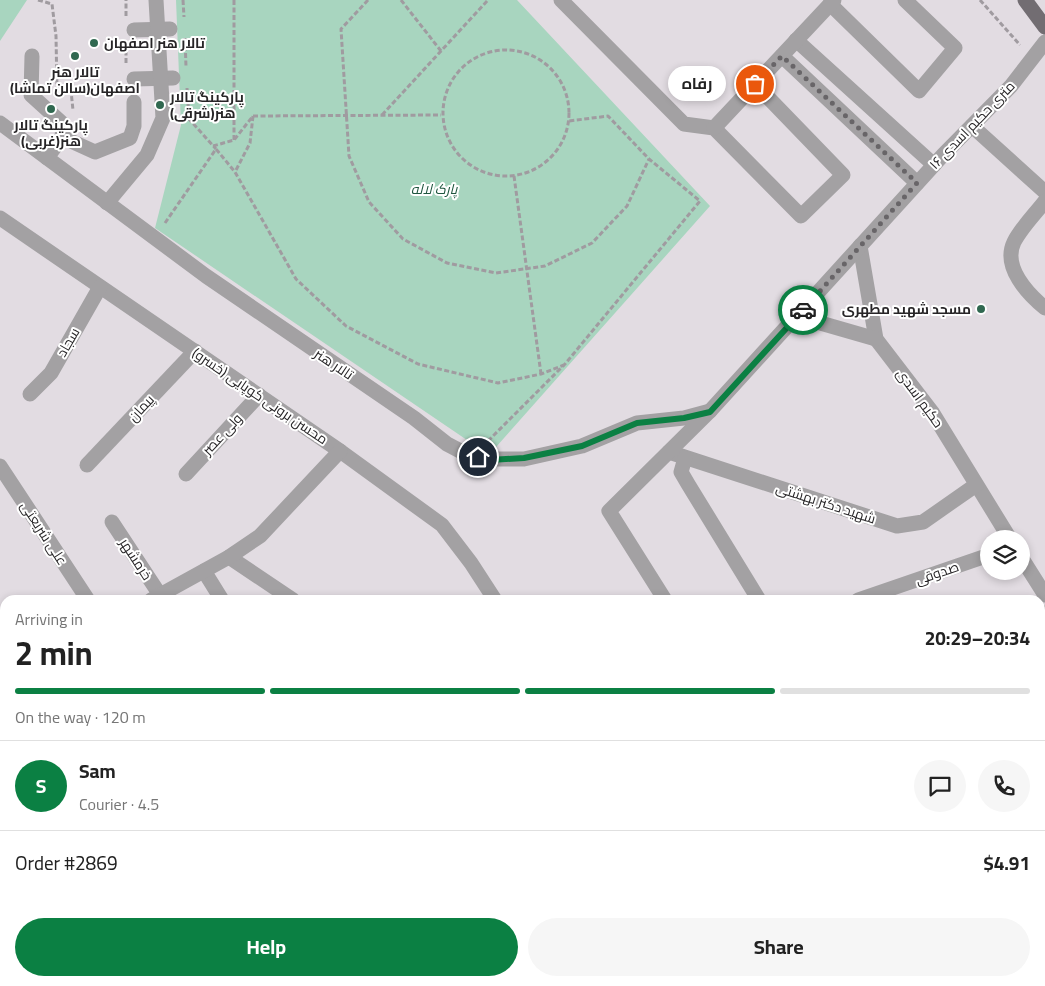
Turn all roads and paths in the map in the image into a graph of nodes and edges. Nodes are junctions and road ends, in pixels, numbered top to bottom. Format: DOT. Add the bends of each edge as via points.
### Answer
graph roads {
  1 [pos="38,0"];
  2 [pos="126,0"];
  3 [pos="156,0"];
  4 [pos="234,0"];
  5 [pos="368,0"];
  6 [pos="401,0"];
  7 [pos="488,0"];
  8 [pos="561,0"];
  9 [pos="905,0"];
  10 [pos="980,0"];
  11 [pos="1025,0"];
  12 [pos="832,2"];
  13 [pos="1045,27"];
  14 [pos="129,29"];
  15 [pos="163,30"];
  16 [pos="796,40"];
  17 [pos="1045,42"];
  18 [pos="441,51"];
  19 [pos="32,56"];
  20 [pos="782,56"];
  21 [pos="1032,58"];
  22 [pos="130,73"];
  23 [pos="167,79"];
  24 [pos="755,84"];
  25 [pos="134,102"];
  26 [pos="346,115"];
  27 [pos="381,115"];
  28 [pos="441,115"];
  29 [pos="74,116"];
  30 [pos="253,116"];
  31 [pos="569,121"];
  32 [pos="0,123"];
  33 [pos="972,126"];
  34 [pos="714,128"];
  35 [pos="62,137"];
  36 [pos="234,140"];
  37 [pos="214,146"];
  38 [pos="47,158"];
  39 [pos="649,159"];
  40 [pos="934,165"];
  41 [pos="235,172"];
  42 [pos="514,176"];
  43 [pos="917,183"];
  44 [pos="1045,192"];
  45 [pos="1045,201"];
  46 [pos="107,203"];
  47 [pos="0,218"];
  48 [pos="162,226"];
  49 [pos="860,246"];
  50 [pos="527,268"];
  51 [pos="100,286"];
  52 [pos="1045,308"];
  53 [pos="796,316"];
  54 [pos="876,338"];
  55 [pos="194,352"];
  56 [pos="566,364"];
  57 [pos="541,374"];
  58 [pos="30,394"];
  59 [pos="259,395"];
  60 [pos="710,412"];
  61 [pos="484,445"];
  62 [pos="340,450"];
  63 [pos="669,452"];
  64 [pos="685,458"];
  65 [pos="0,466"];
  66 [pos="88,466"];
  67 [pos="186,474"];
  68 [pos="976,485"];
  69 [pos="112,522"];
  70 [pos="1004,530"];
  71 [pos="229,557"];
  72 [pos="980,558"];
  73 [pos="204,571"];
  74 [pos="1030,571"];
  75 [pos="85,595"];
  76 [pos="154,595"];
  77 [pos="161,595"];
  78 [pos="219,595"];
  79 [pos="286,595"];
  80 [pos="492,595"];
  81 [pos="662,595"];
  82 [pos="756,595"];
  83 [pos="873,595"];
  84 [pos="1045,595"];
  1 -- 29 [label="path" via="52,4 57,90 70,91"];
  2 -- 14 [label="path"];
  3 -- 15 [label="street"];
  4 -- 36 [label="path"];
  5 -- 26 [label="path" via="341,28"];
  6 -- 18 [label="path"];
  7 -- 18 [label="path"];
  8 -- 34 [label="street" via="684,124"];
  9 -- 12 [label="street" via="955,48 919,91"];
  10 -- 21 [label="path"];
  11 -- 13 [label="main road"];
  12 -- 16 [label="street"];
  14 -- 15 [label="street"];
  14 -- 22 [label="path"];
  15 -- 23 [label="street"];
  16 -- 20 [label="street"];
  16 -- 40 [label="street"];
  17 -- 21 [label="street, ۱۶ متری حکیم اسدی"];
  18 -- 27 [label="path"];
  19 -- 35 [label="street" via="31,95 62,124"];
  20 -- 24 [label="street"];
  20 -- 43 [label="street"];
  21 -- 33 [label="street, ۱۶ متری حکیم اسدی" via="1011,86"];
  22 -- 23 [label="street"];
  23 -- 46 [label="street" via="163,118 147,155"];
  24 -- 34 [label="street"];
  24 -- 34 [label="street" via="843,175 801,216"];
  25 -- 35 [label="street" via="134,126 130,138 95,152"];
  26 -- 27 [label="path"];
  26 -- 30 [label="path"];
  26 -- 50 [label="path" via="349,156 369,202 403,239 447,263 496,273"];
  27 -- 28 [label="path"];
  28 -- 31 [label="path" via="444,94 454,75 470,60 488,52 509,49 536,57 561,80 568,100"];
  28 -- 42 [label="path" via="446,136 456,154 473,168 492,176"];
  30 -- 36 [label="path"];
  30 -- 41 [label="path" via="250,143"];
  31 -- 39 [label="path" via="608,116"];
  31 -- 42 [label="path" via="563,141 551,158 534,170"];
  32 -- 38 [label="street, تالار هنر"];
  33 -- 40 [label="street, ۱۶ متری حکیم اسدی"];
  33 -- 44 [label="street"];
  35 -- 38 [label="street"];
  36 -- 37 [label="path"];
  38 -- 46 [label="street, تالار هنر"];
  39 -- 50 [label="path" via="627,206 592,242 545,266"];
  39 -- 56 [label="path" via="700,201"];
  40 -- 43 [label="street, ۱۶ متری حکیم اسدی"];
  41 -- 48 [label="path" via="216,149"];
  41 -- 57 [label="path" via="296,279 346,326 418,364 498,383"];
  42 -- 50 [label="path"];
  43 -- 49 [label="street, ۱۶ متری حکیم اسدی"];
  45 -- 52 [label="street" via="1014,243 1012,262 1025,291"];
  46 -- 60 [label="street, تالار هنر" via="206,276 466,454 490,460 524,458 582,446 637,423"];
  47 -- 51 [label="street, محسن برونی کوپایی (خسرو)"];
  49 -- 53 [label="street, ۱۶ متری حکیم اسدی"];
  49 -- 54 [label="street, حکیم اسدی"];
  50 -- 57 [label="path"];
  51 -- 55 [label="street, محسن برونی کوپایی (خسرو)"];
  51 -- 58 [label="street, سجاد" via="51,373"];
  53 -- 54 [label="street"];
  53 -- 60 [label="street, ۱۶ متری حکیم اسدی"];
  54 -- 68 [label="street, حکیم اسدی" via="932,412"];
  55 -- 59 [label="street, محسن برونی کوپایی (خسرو)"];
  55 -- 66 [label="street, پیمان"];
  56 -- 57 [label="path"];
  56 -- 61 [label="path"];
  59 -- 62 [label="street, محسن برونی کوپایی (خسرو)"];
  59 -- 67 [label="street, ولی عصر"];
  60 -- 63 [label="street, ۱۶ متری حکیم اسدی"];
  62 -- 71 [label="street" via="260,536"];
  62 -- 80 [label="street, محسن برونی کوپایی (خسرو)" via="442,525"];
  63 -- 64 [label="street, شهید دکتر بهشتی"];
  63 -- 81 [label="street, ۱۶ متری حکیم اسدی" via="609,511"];
  64 -- 68 [label="street, شهید دکتر بهشتی" via="897,526 923,522"];
  64 -- 82 [label="street" via="681,472"];
  65 -- 75 [label="street, علی شریعتی"];
  68 -- 70 [label="street, حکیم اسدی"];
  69 -- 76 [label="street, خرمشهر"];
  71 -- 73 [label="street"];
  71 -- 79 [label="street"];
  72 -- 83 [label="street, صدوقی"];
  73 -- 77 [label="street"];
  73 -- 78 [label="street"];
  74 -- 84 [label="street"];
}
